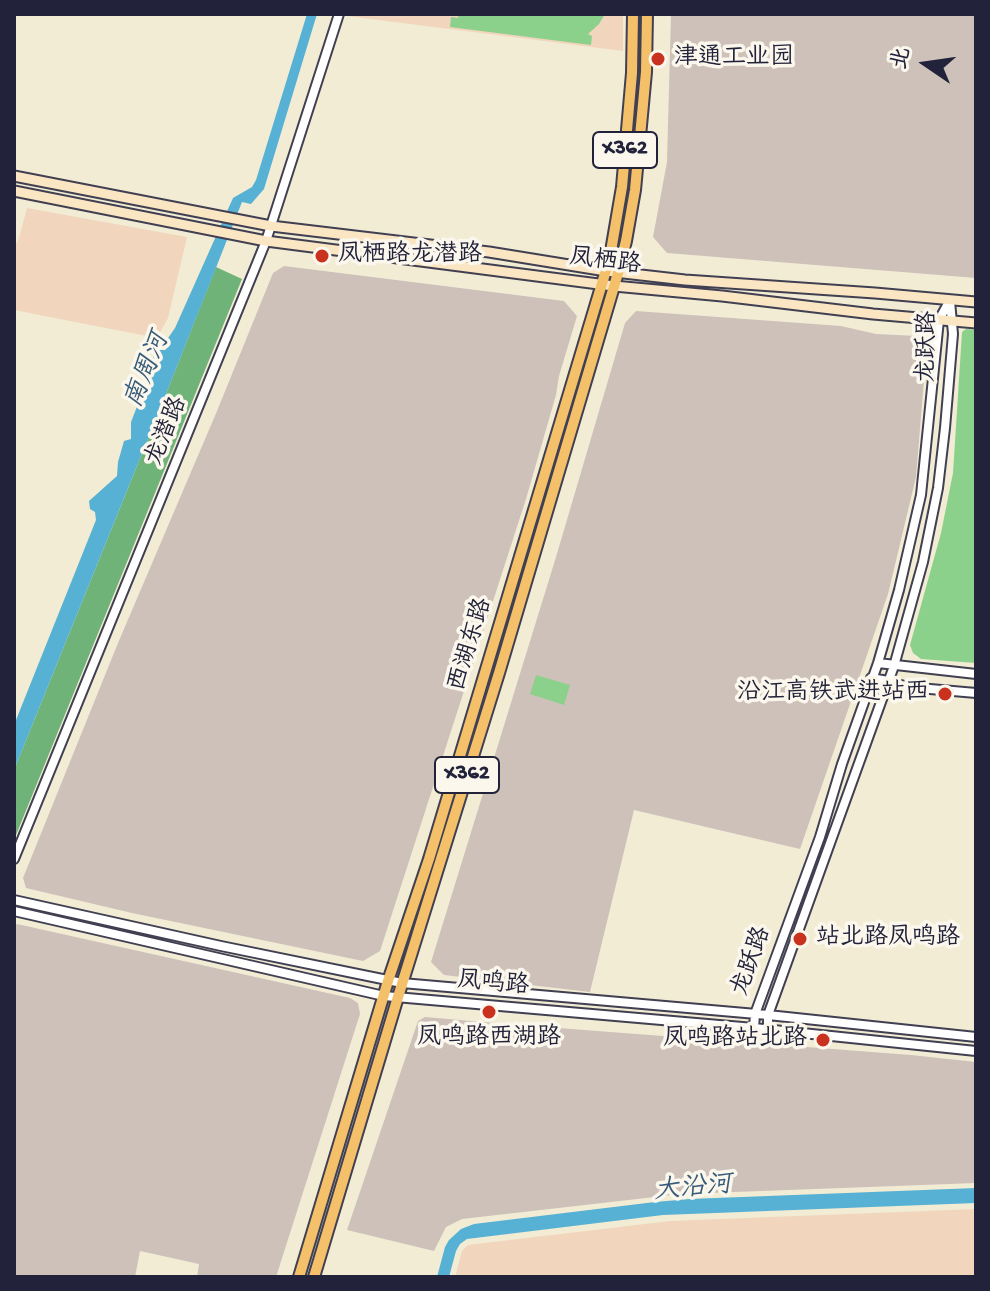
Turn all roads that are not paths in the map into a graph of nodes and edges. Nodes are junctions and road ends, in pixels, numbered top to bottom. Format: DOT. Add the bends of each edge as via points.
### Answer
graph roads {
  1 [pos="339,14"];
  2 [pos="633,14"];
  3 [pos="647,14"];
  4 [pos="14,176"];
  5 [pos="14,191"];
  6 [pos="271,226"];
  7 [pos="266,241"];
  8 [pos="606,271"];
  9 [pos="618,273"];
  10 [pos="602,284"];
  11 [pos="614,286"];
  12 [pos="950,300"];
  13 [pos="976,302"];
  14 [pos="939,320"];
  15 [pos="953,321"];
  16 [pos="976,323"];
  17 [pos="878,663"];
  18 [pos="894,666"];
  19 [pos="976,674"];
  20 [pos="871,678"];
  21 [pos="888,681"];
  22 [pos="976,693"];
  23 [pos="14,859"];
  24 [pos="14,900"];
  25 [pos="14,911"];
  26 [pos="388,981"];
  27 [pos="402,983"];
  28 [pos="384,996"];
  29 [pos="398,997"];
  30 [pos="755,1014"];
  31 [pos="768,1015"];
  32 [pos="754,1028"];
  33 [pos="768,1029"];
  34 [pos="976,1037"];
  35 [pos="976,1051"];
  36 [pos="299,1277"];
  37 [pos="314,1277"];
  1 -- 6 [label="street, 龙潜路"];
  2 -- 8 [label="main road, 西湖东路 / X362" via="622,187"];
  3 -- 9 [label="main road, 西湖东路 / X362" via="635,190"];
  4 -- 6 [label="main road, 凤栖路"];
  5 -- 7 [label="main road, 凤栖路"];
  6 -- 7 [label="street, 龙潜路"];
  6 -- 8 [label="main road, 凤栖路"];
  7 -- 10 [label="main road, 凤栖路"];
  7 -- 23 [label="street, 龙潜路"];
  8 -- 9 [label="main road, 凤栖路"];
  8 -- 10 [label="main road, 西湖东路 / X362"];
  9 -- 11 [label="main road, 西湖东路 / X362"];
  9 -- 12 [label="main road, 凤栖路"];
  10 -- 11 [label="main road, 凤栖路"];
  10 -- 26 [label="main road, 西湖东路 / X362"];
  11 -- 14 [label="main road, 凤栖路"];
  11 -- 27 [label="main road, 西湖东路 / X362"];
  12 -- 13 [label="main road, 凤栖路"];
  12 -- 14 [label="street, 龙跃路"];
  12 -- 15 [label="street, 龙跃路"];
  14 -- 15 [label="main road, 凤栖路"];
  14 -- 17 [label="street, 龙跃路" via="921,495"];
  15 -- 16 [label="main road, 凤栖路"];
  15 -- 18 [label="street, 龙跃路" via="938,488"];
  17 -- 18 [label="street"];
  17 -- 20 [label="street, 龙跃路"];
  18 -- 19 [label="street"];
  18 -- 21 [label="street, 龙跃路"];
  20 -- 21 [label="street"];
  20 -- 30 [label="street, 龙跃路"];
  21 -- 22 [label="street"];
  21 -- 31 [label="street, 龙跃路"];
  24 -- 26 [label="street, 凤鸣路"];
  25 -- 28 [label="street, 凤鸣路"];
  26 -- 27 [label="street, 凤鸣路"];
  26 -- 28 [label="main road, 西湖东路 / X362"];
  27 -- 29 [label="main road, 西湖东路 / X362"];
  27 -- 30 [label="street, 凤鸣路"];
  28 -- 29 [label="street, 凤鸣路"];
  28 -- 36 [label="main road, 西湖东路 / X362"];
  29 -- 32 [label="street, 凤鸣路"];
  29 -- 37 [label="main road, 西湖东路 / X362"];
  30 -- 31 [label="street, 凤鸣路"];
  30 -- 32 [label="street, 龙跃路"];
  31 -- 33 [label="street, 龙跃路"];
  31 -- 34 [label="street, 凤鸣路"];
  32 -- 33 [label="street, 凤鸣路"];
  33 -- 35 [label="street, 凤鸣路"];
}
